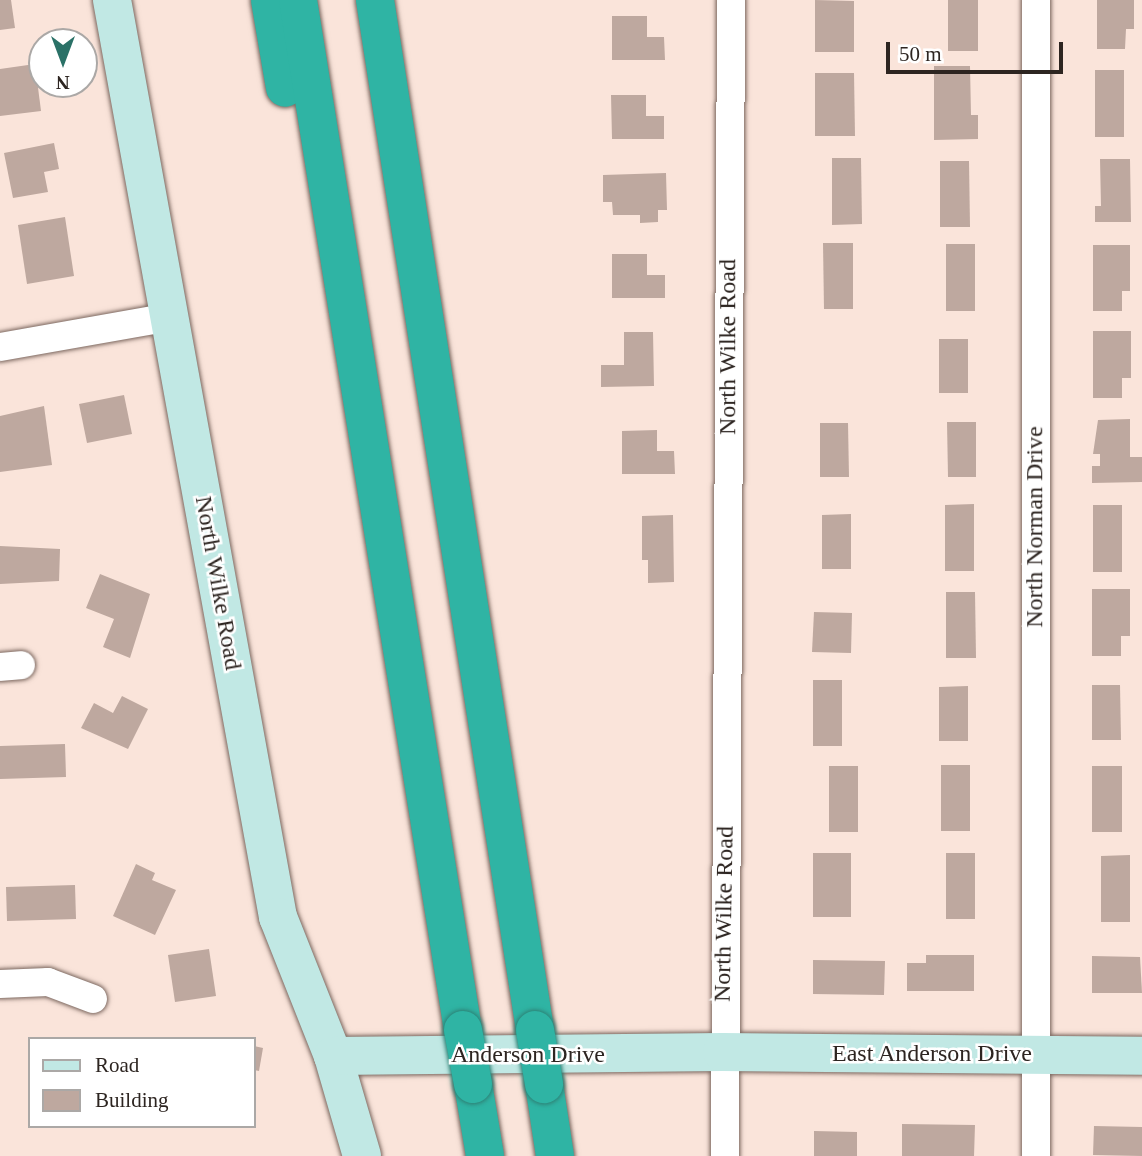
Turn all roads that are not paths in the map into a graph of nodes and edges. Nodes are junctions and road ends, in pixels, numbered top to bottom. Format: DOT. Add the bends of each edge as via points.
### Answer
graph roads {
  1 [pos="112,0"];
  2 [pos="270,0"];
  3 [pos="298,0"];
  4 [pos="375,0"];
  5 [pos="731,0"];
  6 [pos="1036,0"];
  7 [pos="336,250"];
  8 [pos="171,317"];
  9 [pos="0,347"];
  10 [pos="0,984"];
  11 [pos="93,999"];
  12 [pos="722,1052"];
  13 [pos="1033,1055"];
  14 [pos="333,1056"];
  15 [pos="1142,1056"];
  16 [pos="362,1156"];
  17 [pos="485,1156"];
  18 [pos="555,1156"];
  19 [pos="725,1156"];
  20 [pos="1036,1156"];
  1 -- 8 [label="street, North Wilke Road"];
  2 -- 7 [label="highway" via="288,107"];
  3 -- 7 [label="highway"];
  4 -- 18 [label="highway, bridge"];
  5 -- 12 [label="street, North Wilke Road"];
  6 -- 13 [label="street, North Norman Drive"];
  7 -- 17 [label="highway, bridge"];
  8 -- 9 [label="street"];
  8 -- 14 [label="street, North Wilke Road" via="278,917"];
  10 -- 11 [label="street" via="48,982"];
  12 -- 13 [label="street, East Anderson Drive"];
  12 -- 14 [label="street, Anderson Drive"];
  12 -- 19 [label="street, North Wilke Road"];
  13 -- 15 [label="street, East Anderson Drive"];
  13 -- 20 [label="street, North Norman Drive"];
  14 -- 16 [label="street, North Wilke Road"];
}
